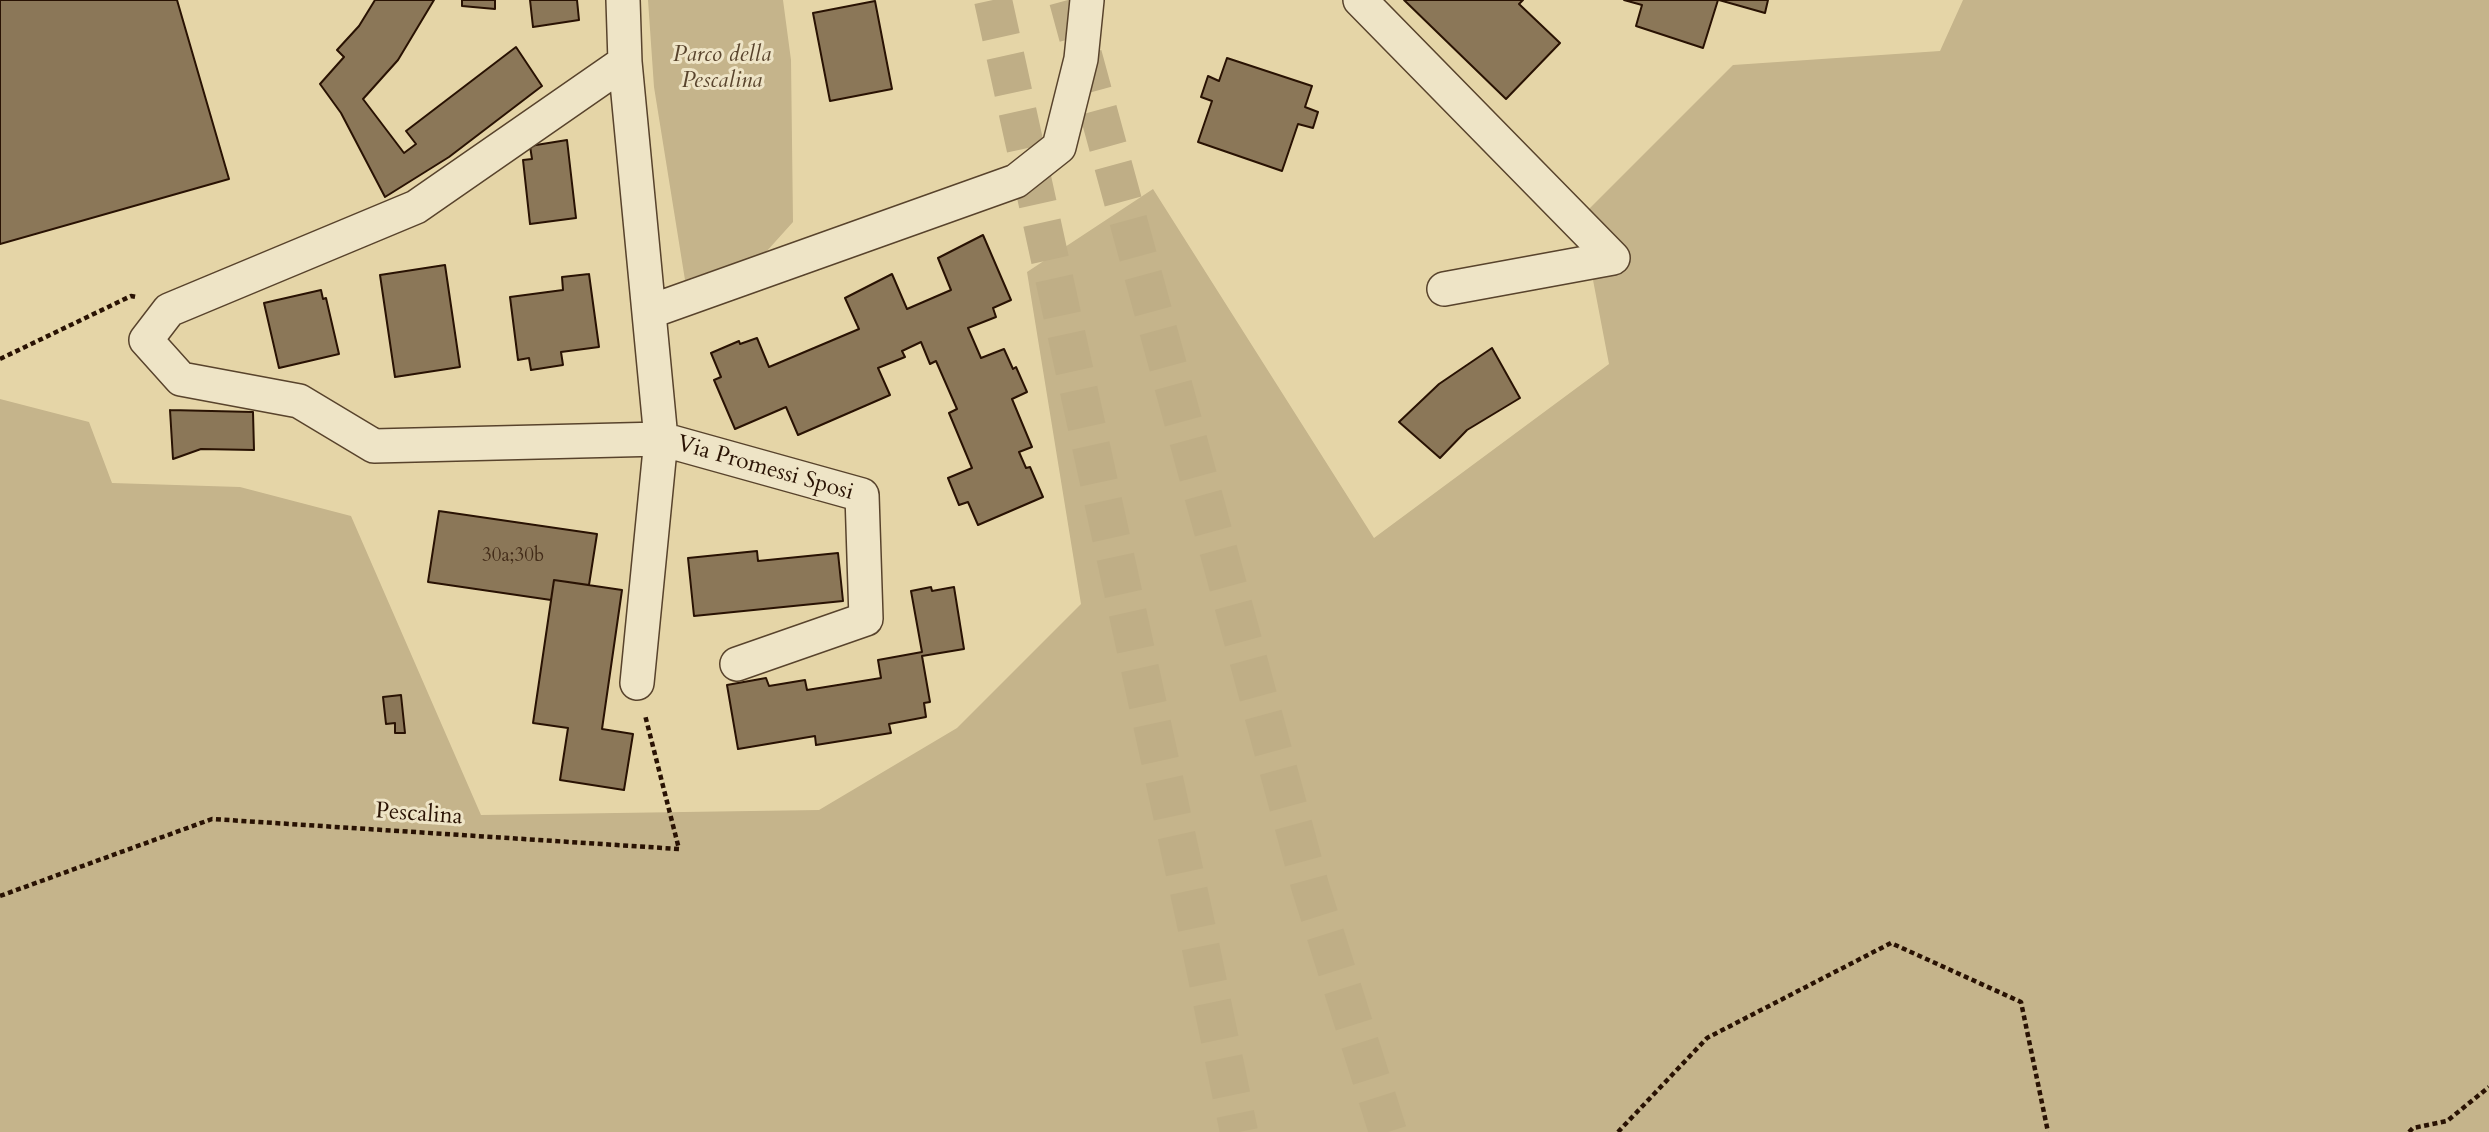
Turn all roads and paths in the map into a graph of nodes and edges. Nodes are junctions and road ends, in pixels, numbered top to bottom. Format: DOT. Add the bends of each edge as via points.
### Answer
graph roads {
  1 [pos="623,0"];
  2 [pos="1087,0"];
  3 [pos="1360,0"];
  4 [pos="625,62"];
  5 [pos="1444,289"];
  6 [pos="169,310"];
  7 [pos="649,312"];
  8 [pos="0,359"];
  9 [pos="661,439"];
  10 [pos="737,664"];
  11 [pos="637,683"];
  12 [pos="0,896"];
  13 [pos="2489,1087"];
  14 [pos="1618,1132"];
  15 [pos="2048,1132"];
  16 [pos="2410,1132"];
  1 -- 4 [label="street, Via Promessi Sposi"];
  2 -- 7 [label="street" via="1081,58 1059,147 1016,181"];
  3 -- 5 [label="street" via="1613,258"];
  4 -- 6 [label="street" via="416,207"];
  4 -- 7 [label="street, Via Promessi Sposi"];
  6 -- 8 [label="path" via="131,296"];
  6 -- 9 [label="street" via="146,340 181,379 299,401 374,446"];
  7 -- 9 [label="street, Via Promessi Sposi"];
  9 -- 10 [label="street, Via Promessi Sposi" via="862,495 866,619"];
  9 -- 11 [label="street, Via Promessi Sposi"];
  11 -- 12 [label="path, Pescalina" via="679,849 212,819"];
  13 -- 16 [label="path" via="2447,1121"];
  14 -- 15 [label="path" via="1707,1038 1891,943 2021,1002"];
}
